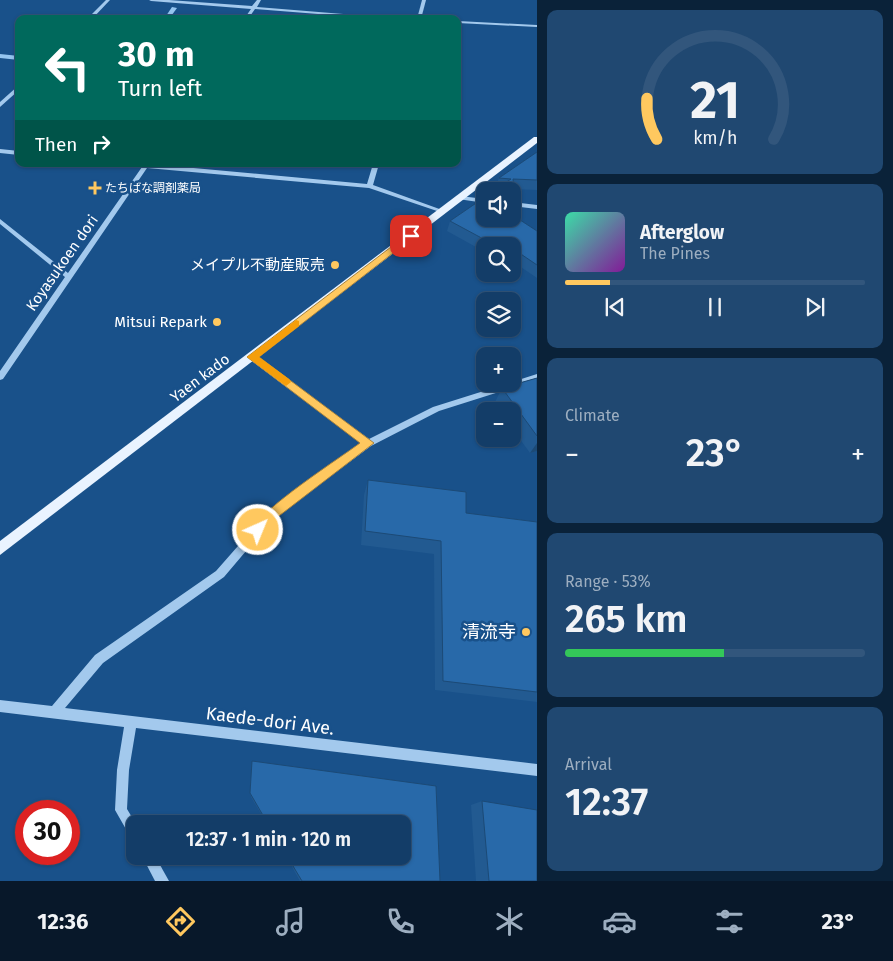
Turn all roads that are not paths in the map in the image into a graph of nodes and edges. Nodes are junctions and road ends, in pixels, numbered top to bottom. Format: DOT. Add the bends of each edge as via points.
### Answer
graph roads {
  1 [pos="108,0"];
  2 [pos="150,0"];
  3 [pos="259,0"];
  4 [pos="424,0"];
  5 [pos="254,8"];
  6 [pos="92,15"];
  7 [pos="249,15"];
  8 [pos="349,15"];
  9 [pos="420,15"];
  10 [pos="461,22"];
  11 [pos="537,26"];
  12 [pos="15,91"];
  13 [pos="0,105"];
  14 [pos="537,139"];
  15 [pos="0,151"];
  16 [pos="15,153"];
  17 [pos="146,167"];
  18 [pos="168,167"];
  19 [pos="375,167"];
  20 [pos="370,186"];
  21 [pos="460,198"];
  22 [pos="476,200"];
  23 [pos="521,205"];
  24 [pos="537,206"];
  25 [pos="442,211"];
  26 [pos="0,221"];
  27 [pos="69,277"];
  28 [pos="252,357"];
  29 [pos="0,377"];
  30 [pos="537,378"];
  31 [pos="368,443"];
  32 [pos="0,549"];
  33 [pos="0,706"];
  34 [pos="54,713"];
  35 [pos="131,722"];
  36 [pos="537,770"];
  37 [pos="126,819"];
  38 [pos="153,865"];
  39 [pos="162,881"];
  1 -- 6 [label="street"];
  2 -- 5 [label="street"];
  3 -- 5 [label="street"];
  4 -- 9 [label="street"];
  5 -- 7 [label="street"];
  5 -- 8 [label="street"];
  10 -- 11 [label="street"];
  12 -- 13 [label="street"];
  14 -- 21 [label="main road, Yaen kado"];
  15 -- 16 [label="street"];
  17 -- 27 [label="street, Koyasukoen dori"];
  18 -- 20 [label="street"];
  19 -- 20 [label="street"];
  20 -- 25 [label="street"];
  21 -- 22 [label="street"];
  21 -- 25 [label="main road, Yaen kado"];
  23 -- 24 [label="street"];
  25 -- 28 [label="main road, Yaen kado"];
  26 -- 27 [label="street"];
  27 -- 29 [label="street, Koyasukoen dori"];
  28 -- 31 [label="street"];
  28 -- 32 [label="main road, Yaen kado"];
  30 -- 31 [label="street" via="436,409"];
  31 -- 34 [label="street" via="271,515 220,574 99,659"];
  33 -- 34 [label="street, Kaede-dori Ave."];
  34 -- 35 [label="street, Kaede-dori Ave."];
  35 -- 36 [label="street, Kaede-dori Ave."];
  35 -- 37 [label="street" via="123,770 121,810"];
  38 -- 39 [label="street"];
}
